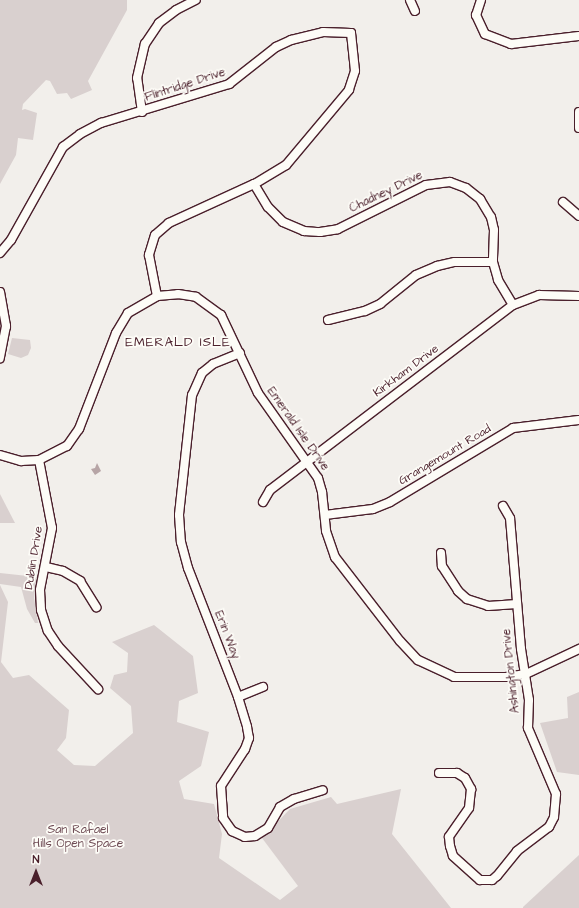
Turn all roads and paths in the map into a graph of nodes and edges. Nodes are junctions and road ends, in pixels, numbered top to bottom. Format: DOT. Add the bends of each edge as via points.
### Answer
graph roads {
  1 [pos="196,0"];
  2 [pos="410,0"];
  3 [pos="481,0"];
  4 [pos="415,11"];
  5 [pos="579,36"];
  6 [pos="142,112"];
  7 [pos="579,112"];
  8 [pos="579,128"];
  9 [pos="254,184"];
  10 [pos="563,202"];
  11 [pos="579,216"];
  12 [pos="0,253"];
  13 [pos="493,262"];
  14 [pos="0,292"];
  15 [pos="157,296"];
  16 [pos="579,296"];
  17 [pos="513,305"];
  18 [pos="328,320"];
  19 [pos="240,353"];
  20 [pos="0,358"];
  21 [pos="579,420"];
  22 [pos="0,455"];
  23 [pos="40,460"];
  24 [pos="307,461"];
  25 [pos="263,502"];
  26 [pos="503,506"];
  27 [pos="325,514"];
  28 [pos="440,553"];
  29 [pos="46,567"];
  30 [pos="517,604"];
  31 [pos="96,607"];
  32 [pos="579,649"];
  33 [pos="526,674"];
  34 [pos="263,687"];
  35 [pos="98,689"];
  36 [pos="238,697"];
  37 [pos="439,773"];
  38 [pos="323,790"];
  1 -- 6 [label="street" via="176,10 159,23 145,44 137,78"];
  2 -- 4 [label="street"];
  3 -- 5 [label="street" via="476,15 485,34 511,44"];
  6 -- 9 [label="street, Flintridge Drive" via="229,84 276,47 291,40 323,32 349,31 353,36 355,67 349,90 286,166"];
  6 -- 12 [label="street, Flintridge Drive" via="101,123 63,147 11,240"];
  7 -- 8 [label="street"];
  9 -- 13 [label="street, Chadney Drive" via="268,207 283,222 304,231 320,232 338,229 426,185 450,182 466,188 487,208 494,230"];
  9 -- 15 [label="street, Flintridge Drive" via="169,223 158,231 149,255"];
  10 -- 11 [label="street"];
  13 -- 17 [label="street, Chadney Drive" via="498,280"];
  13 -- 18 [label="street" via="455,262 432,268 416,275 370,308"];
  14 -- 20 [label="street" via="6,326"];
  15 -- 19 [label="street, Emerald Isle Drive" via="188,295 206,302 221,315"];
  15 -- 23 [label="street, Emerald Isle Drive" via="137,306 122,322 73,438 59,452"];
  16 -- 17 [label="street, Kirkham Drive" via="539,295"];
  17 -- 24 [label="street, Kirkham Drive"];
  19 -- 24 [label="street, Emerald Isle Drive" via="258,393"];
  19 -- 36 [label="street, Erin Way" via="213,364 202,372 192,395 179,515 181,542 188,568"];
  21 -- 27 [label="street, Grangemount Road" via="513,428 373,510"];
  22 -- 23 [label="street, Emerald Isle Drive" via="20,461"];
  23 -- 29 [label="street, Dublin Drive" via="52,522"];
  24 -- 25 [label="street, Kirkham Drive" via="270,490"];
  24 -- 27 [label="street, Emerald Isle Drive" via="321,486"];
  26 -- 30 [label="street, Ashington Drive" via="510,518"];
  27 -- 33 [label="street, Emerald Isle Drive" via="328,542 335,557 400,641 418,660 454,677 490,678"];
  28 -- 30 [label="street" via="442,566 458,591 467,599 488,606"];
  29 -- 31 [label="street" via="63,571 80,582"];
  29 -- 35 [label="street, Dublin Drive" via="40,590 41,610 48,631 58,646"];
  30 -- 33 [label="street, Ashington Drive"];
  32 -- 33 [label="street, Emerald Isle Drive"];
  33 -- 37 [label="street, Ashington Drive" via="529,734 556,794 557,805 549,826 517,851 492,880 480,880 453,856 449,837 469,808 471,789 465,778 457,773"];
  34 -- 36 [label="street"];
  36 -- 38 [label="street, Erin Way" via="249,738 245,749 221,786 220,802 223,818 232,831 245,837 262,833 273,821 280,807 294,799"];
}
